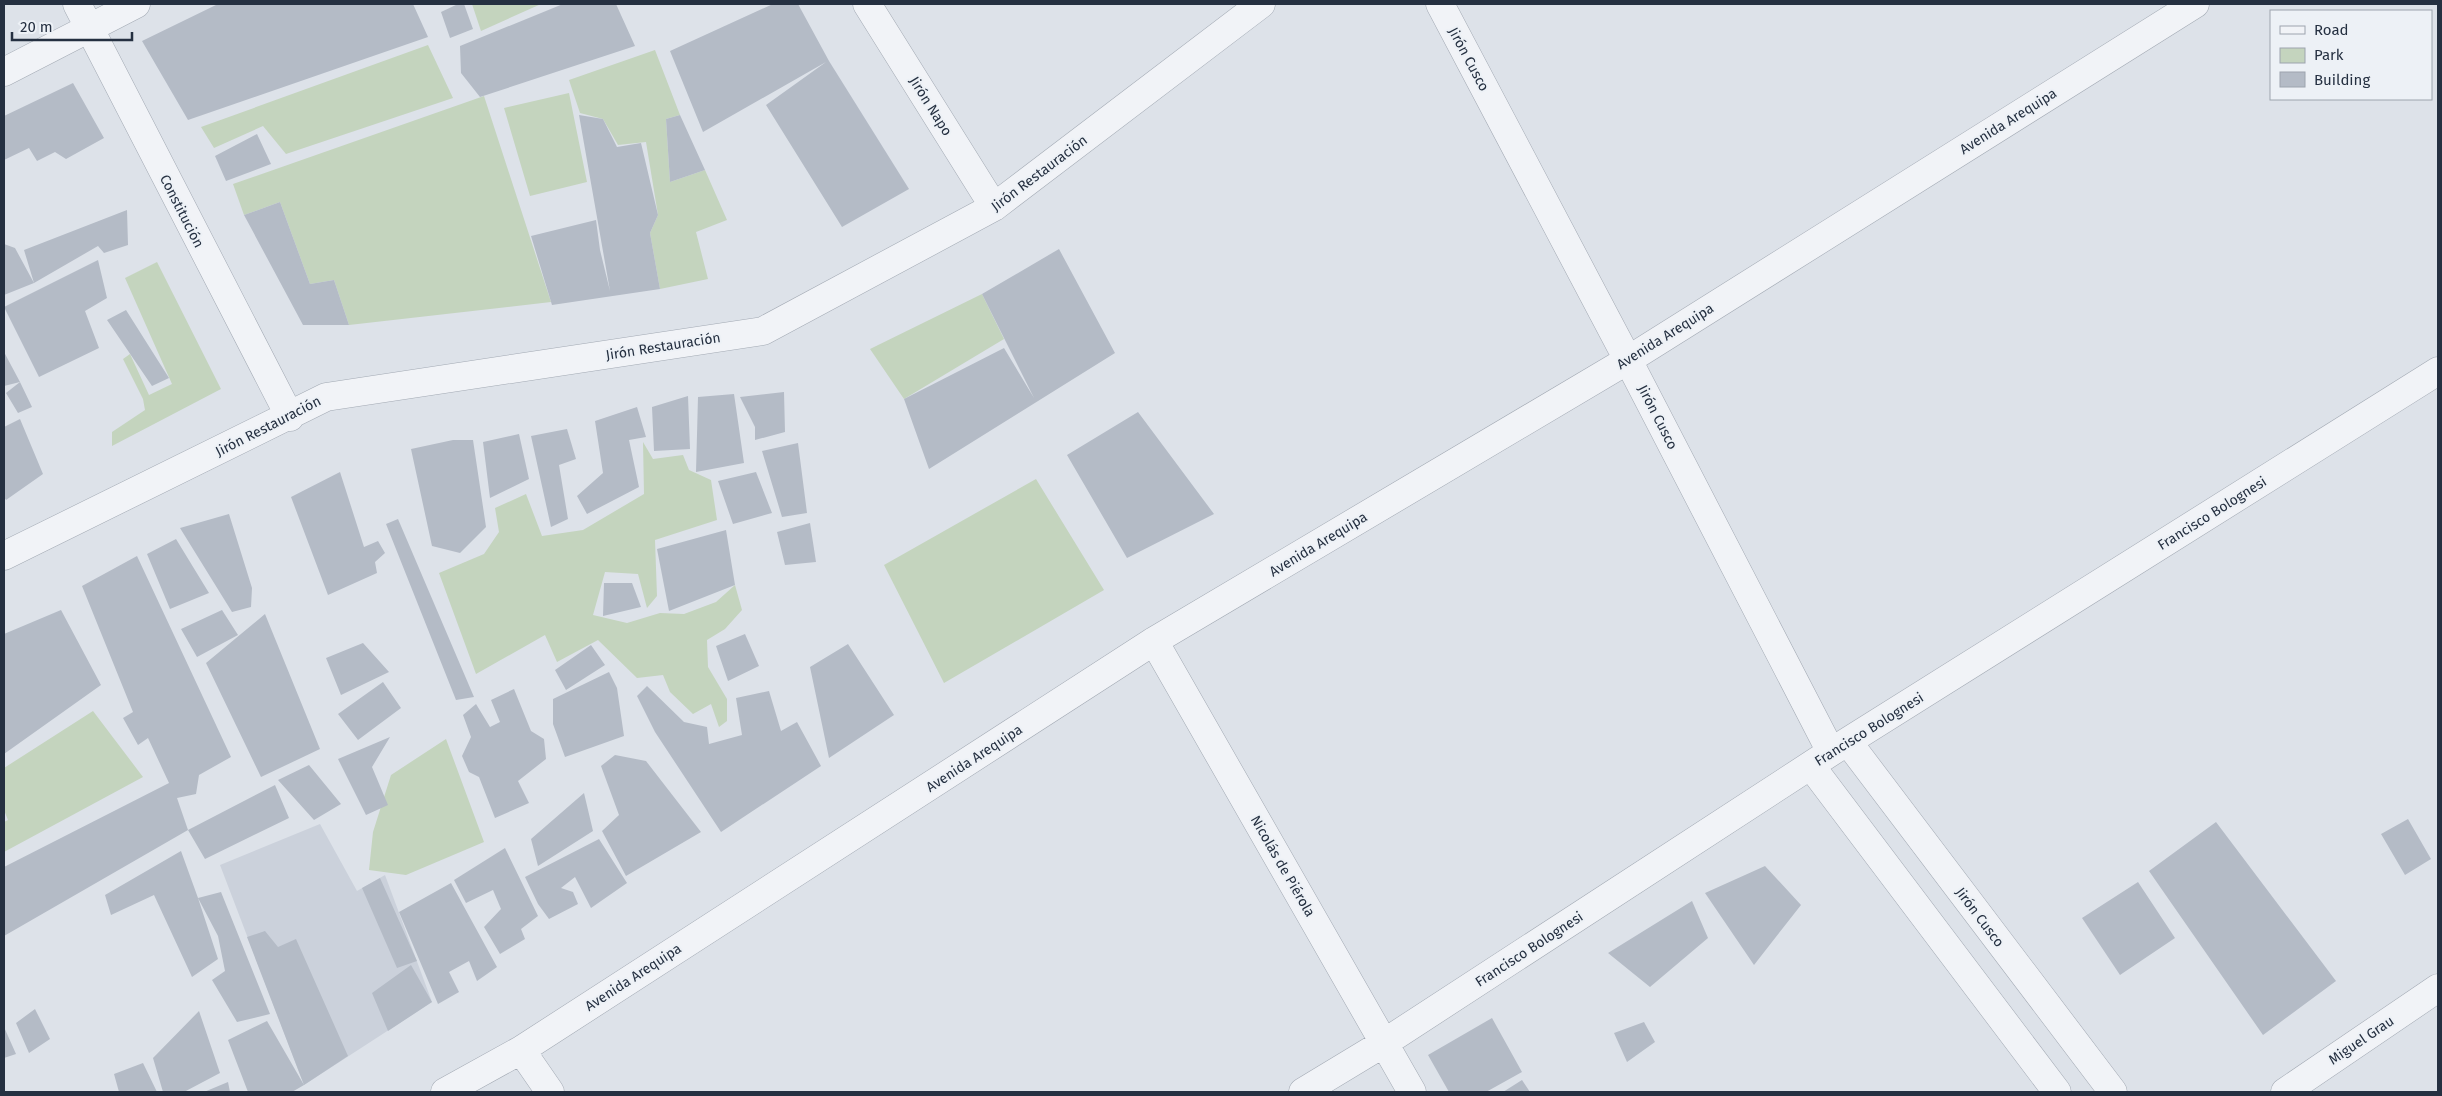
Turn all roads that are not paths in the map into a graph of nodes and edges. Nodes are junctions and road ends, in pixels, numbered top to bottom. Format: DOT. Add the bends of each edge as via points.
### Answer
graph roads {
  1 [pos="77,4"];
  2 [pos="136,4"];
  3 [pos="867,4"];
  4 [pos="1261,4"];
  5 [pos="1440,4"];
  6 [pos="2195,4"];
  7 [pos="88,29"];
  8 [pos="4,72"];
  9 [pos="994,207"];
  10 [pos="1628,360"];
  11 [pos="2438,371"];
  12 [pos="290,416"];
  13 [pos="4,556"];
  14 [pos="1154,641"];
  15 [pos="1830,753"];
  16 [pos="2438,988"];
  17 [pos="1384,1043"];
  18 [pos="521,1050"];
  19 [pos="445,1092"];
  20 [pos="550,1092"];
  21 [pos="1303,1092"];
  22 [pos="1412,1092"];
  23 [pos="2057,1092"];
  24 [pos="2112,1092"];
  25 [pos="2285,1092"];
  1 -- 7 [label="street, Constitución"];
  2 -- 7 [label="street"];
  3 -- 9 [label="street, Jirón Napo"];
  4 -- 9 [label="street, Jirón Restauración"];
  5 -- 10 [label="street, Jirón Cusco"];
  6 -- 10 [label="street, Avenida Arequipa"];
  7 -- 8 [label="street"];
  7 -- 12 [label="street, Constitución"];
  9 -- 12 [label="street, Jirón Restauración" via="763,331 326,397"];
  10 -- 14 [label="street, Avenida Arequipa"];
  10 -- 15 [label="street, Jirón Cusco"];
  11 -- 15 [label="street, Francisco Bolognesi"];
  12 -- 13 [label="street, Jirón Restauración"];
  14 -- 17 [label="street, Nicolás de Piérola"];
  14 -- 18 [label="street, Avenida Arequipa"];
  15 -- 17 [label="street, Francisco Bolognesi"];
  15 -- 23 [label="street, Jirón Cusco"];
  15 -- 24 [label="street, Jirón Cusco"];
  16 -- 25 [label="street, Miguel Grau"];
  17 -- 21 [label="street, Francisco Bolognesi"];
  17 -- 22 [label="street, Nicolás de Piérola"];
  18 -- 19 [label="street, Avenida Arequipa"];
  18 -- 20 [label="street"];
}
